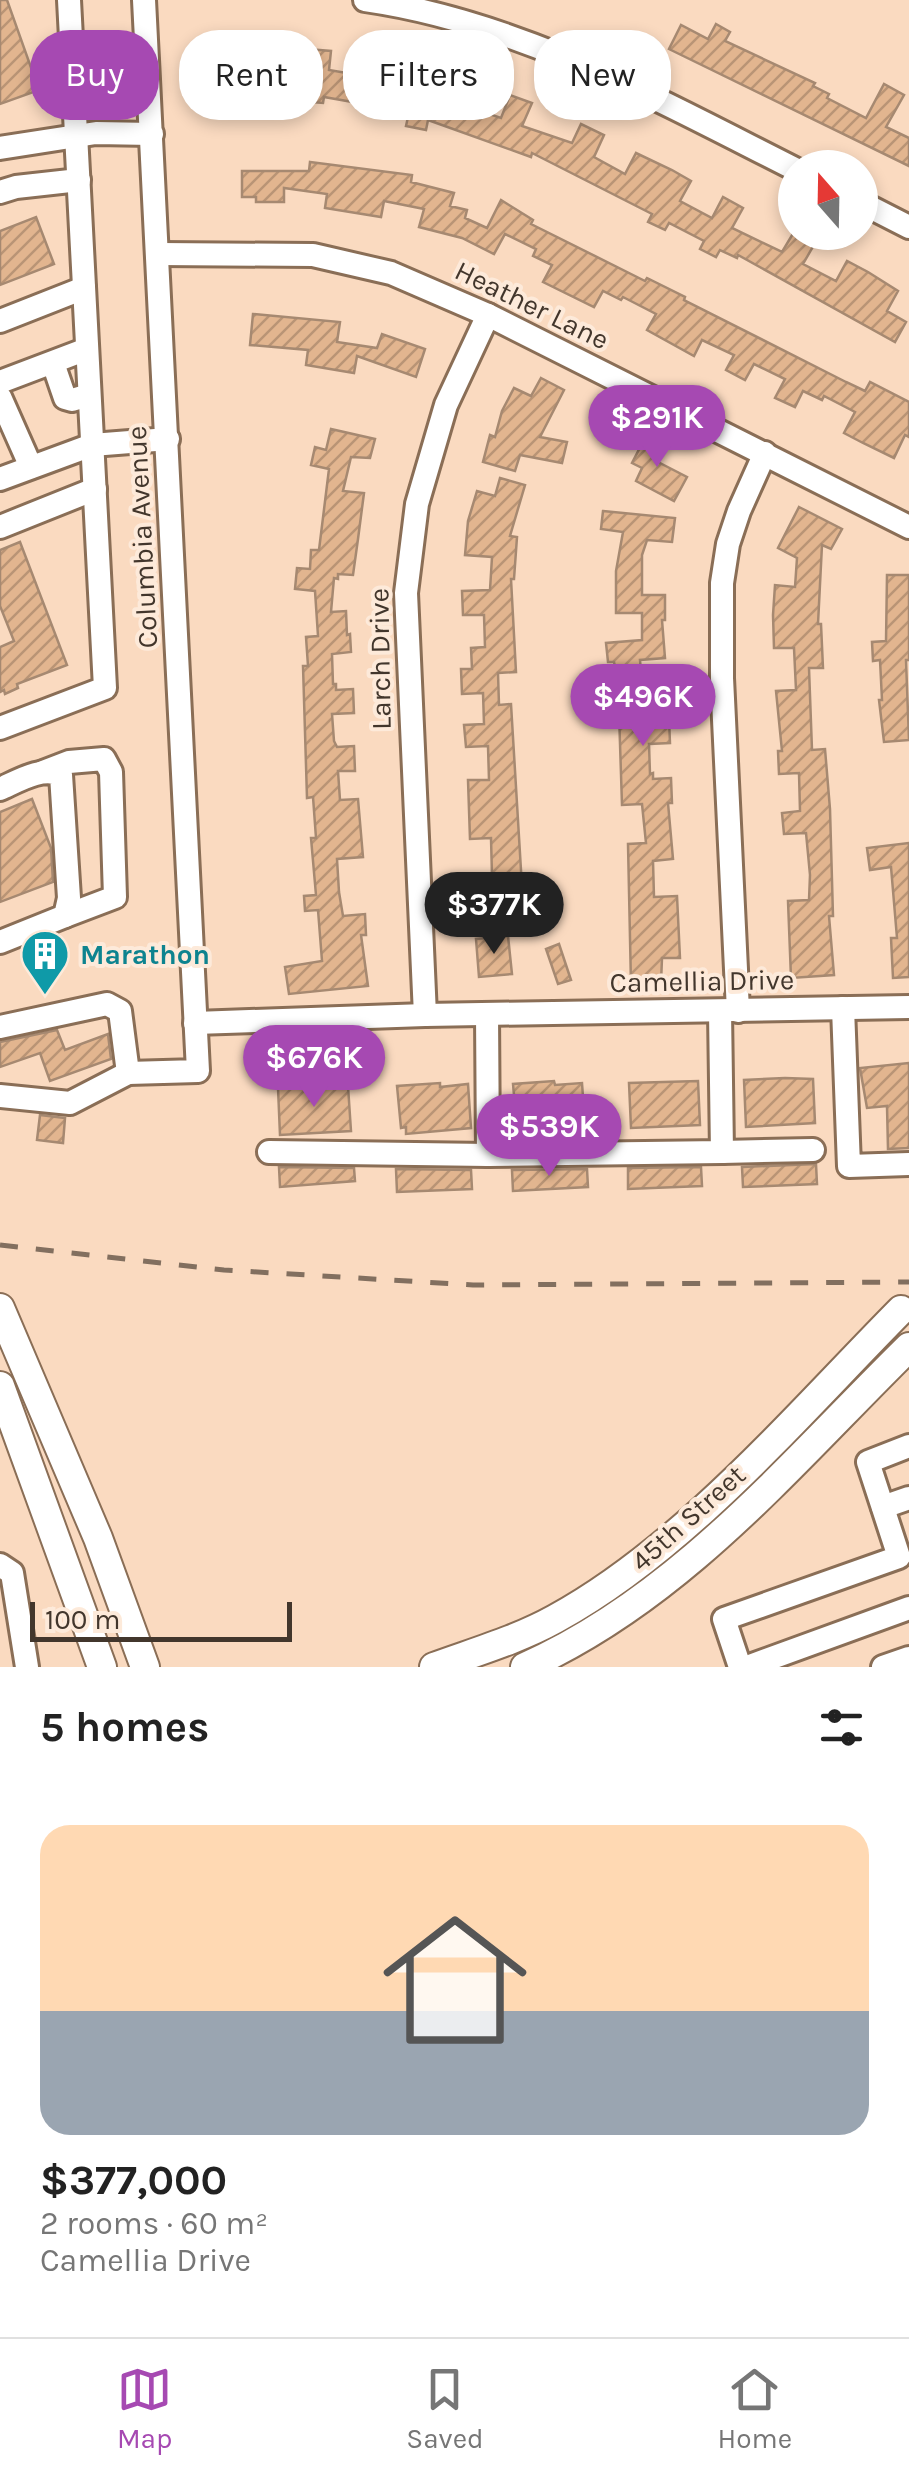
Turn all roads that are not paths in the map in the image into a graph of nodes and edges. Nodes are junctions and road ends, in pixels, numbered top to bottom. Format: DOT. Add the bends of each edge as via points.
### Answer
graph roads {
  1 [pos="69,0"];
  2 [pos="144,0"];
  3 [pos="365,0"];
  4 [pos="152,134"];
  5 [pos="78,135"];
  6 [pos="0,148"];
  7 [pos="778,161"];
  8 [pos="80,180"];
  9 [pos="0,192"];
  10 [pos="878,211"];
  11 [pos="909,227"];
  12 [pos="159,254"];
  13 [pos="84,288"];
  14 [pos="488,315"];
  15 [pos="0,321"];
  16 [pos="86,349"];
  17 [pos="52,363"];
  18 [pos="0,382"];
  19 [pos="89,395"];
  20 [pos="0,397"];
  21 [pos="168,439"];
  22 [pos="92,444"];
  23 [pos="766,454"];
  24 [pos="30,468"];
  25 [pos="0,479"];
  26 [pos="96,489"];
  27 [pos="909,527"];
  28 [pos="0,528"];
  29 [pos="0,728"];
  30 [pos="43,772"];
  31 [pos="0,789"];
  32 [pos="65,916"];
  33 [pos="0,942"];
  34 [pos="909,1006"];
  35 [pos="843,1008"];
  36 [pos="729,1011"];
  37 [pos="487,1014"];
  38 [pos="424,1015"];
  39 [pos="195,1023"];
  40 [pos="0,1027"];
  41 [pos="128,1073"];
  42 [pos="0,1096"];
  43 [pos="813,1150"];
  44 [pos="269,1152"];
  45 [pos="722,1152"];
  46 [pos="488,1155"];
  47 [pos="909,1164"];
  48 [pos="0,1308"];
  49 [pos="901,1310"];
  50 [pos="909,1347"];
  51 [pos="0,1386"];
  52 [pos="909,1446"];
  53 [pos="909,1498"];
  54 [pos="883,1507"];
  55 [pos="904,1555"];
  56 [pos="0,1565"];
  57 [pos="909,1608"];
  58 [pos="554,1620"];
  59 [pos="569,1658"];
  60 [pos="909,1658"];
  61 [pos="28,1667"];
  62 [pos="102,1667"];
  63 [pos="144,1667"];
  64 [pos="434,1667"];
  65 [pos="525,1667"];
  66 [pos="744,1667"];
  67 [pos="883,1667"];
  1 -- 5 [label="street"];
  2 -- 4 [label="street, Columbia Avenue"];
  3 -- 7 [label="street" via="462,22 596,68"];
  4 -- 5 [label="street"];
  4 -- 12 [label="street, Columbia Avenue"];
  5 -- 6 [label="street"];
  5 -- 8 [label="street"];
  8 -- 9 [label="street"];
  8 -- 13 [label="street"];
  10 -- 11 [label="street"];
  12 -- 14 [label="street, Heather Lane" via="313,255 391,273"];
  12 -- 21 [label="street, Columbia Avenue"];
  13 -- 15 [label="street"];
  13 -- 16 [label="street"];
  14 -- 23 [label="street, Heather Lane"];
  14 -- 38 [label="street, Larch Drive" via="446,405 417,504 406,593"];
  16 -- 17 [label="street"];
  16 -- 19 [label="street"];
  17 -- 18 [label="street"];
  17 -- 19 [label="street" via="65,398"];
  19 -- 22 [label="street"];
  20 -- 24 [label="street"];
  21 -- 22 [label="street"];
  21 -- 39 [label="street, Columbia Avenue"];
  22 -- 24 [label="street"];
  22 -- 26 [label="street"];
  23 -- 27 [label="street, Heather Lane"];
  23 -- 36 [label="street" via="739,511 722,583"];
  24 -- 25 [label="street"];
  26 -- 28 [label="street"];
  26 -- 29 [label="street" via="104,688"];
  30 -- 31 [label="street"];
  30 -- 32 [label="street" via="61,775 63,784"];
  30 -- 32 [label="street" via="104,759 111,772 115,897"];
  32 -- 33 [label="street"];
  34 -- 35 [label="street, Camellia Drive"];
  35 -- 36 [label="street, Camellia Drive"];
  35 -- 47 [label="street" via="849,1166"];
  36 -- 37 [label="street, Camellia Drive"];
  36 -- 45 [label="street"];
  37 -- 38 [label="street, Camellia Drive"];
  37 -- 46 [label="street"];
  38 -- 39 [label="street, Camellia Drive"];
  39 -- 41 [label="street, Columbia Avenue" via="198,1071"];
  40 -- 41 [label="street" via="108,1004 120,1012"];
  41 -- 42 [label="street" via="70,1103"];
  43 -- 45 [label="street"];
  44 -- 46 [label="street"];
  45 -- 46 [label="street"];
  48 -- 63 [label="main road" via="98,1538"];
  49 -- 58 [label="main road, 45th Street" via="706,1507 613,1584"];
  50 -- 59 [label="main road, 45th Street" via="672,1578"];
  51 -- 62 [label="main road"];
  52 -- 54 [label="street" via="868,1462"];
  53 -- 54 [label="street"];
  54 -- 55 [label="street"];
  55 -- 66 [label="street" via="724,1619"];
  56 -- 61 [label="street" via="12,1573"];
  57 -- 66 [label="street"];
  58 -- 59 [label="street"];
  58 -- 64 [label="main road, 45th Street"];
  59 -- 65 [label="main road, 45th Street"];
  60 -- 67 [label="street"];
}
